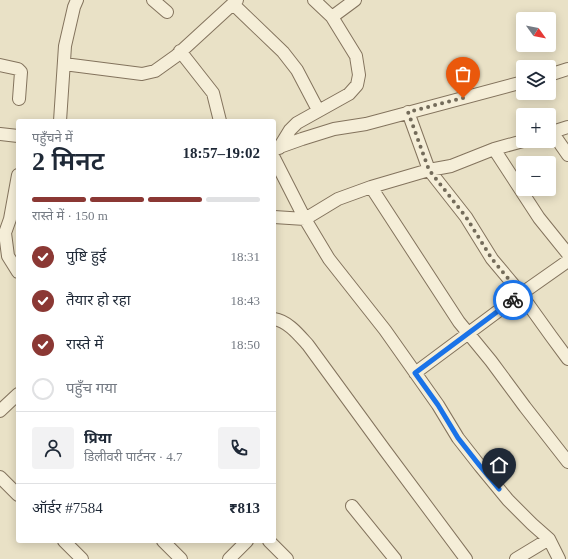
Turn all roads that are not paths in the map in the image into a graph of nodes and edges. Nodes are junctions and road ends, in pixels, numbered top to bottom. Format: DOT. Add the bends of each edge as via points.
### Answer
graph roads {
  1 [pos="77,0"];
  2 [pos="153,0"];
  3 [pos="314,0"];
  4 [pos="355,0"];
  5 [pos="235,2"];
  6 [pos="167,12"];
  7 [pos="332,18"];
  8 [pos="180,51"];
  9 [pos="64,64"];
  10 [pos="0,65"];
  11 [pos="568,69"];
  12 [pos="556,73"];
  13 [pos="516,84"];
  14 [pos="18,99"];
  15 [pos="318,110"];
  16 [pos="408,112"];
  17 [pos="60,119"];
  18 [pos="220,119"];
  19 [pos="568,127"];
  20 [pos="556,131"];
  21 [pos="0,134"];
  22 [pos="16,136"];
  23 [pos="556,139"];
  24 [pos="516,143"];
  25 [pos="494,149"];
  26 [pos="276,152"];
  27 [pos="568,155"];
  28 [pos="429,170"];
  29 [pos="16,182"];
  30 [pos="371,187"];
  31 [pos="276,217"];
  32 [pos="5,218"];
  33 [pos="305,219"];
  34 [pos="568,254"];
  35 [pos="568,261"];
  36 [pos="16,269"];
  37 [pos="521,294"];
  38 [pos="276,319"];
  39 [pos="469,333"];
  40 [pos="568,359"];
  41 [pos="415,373"];
  42 [pos="16,397"];
  43 [pos="0,411"];
  44 [pos="568,462"];
  45 [pos="0,477"];
  46 [pos="16,493"];
  47 [pos="352,506"];
  48 [pos="549,539"];
  49 [pos="66,543"];
  50 [pos="165,543"];
  51 [pos="245,543"];
  52 [pos="271,543"];
  53 [pos="82,559"];
  54 [pos="181,559"];
  55 [pos="229,559"];
  56 [pos="287,559"];
  57 [pos="395,559"];
  58 [pos="466,559"];
  59 [pos="516,559"];
  60 [pos="560,559"];
  1 -- 9 [label="street" via="65,46"];
  2 -- 6 [label="street"];
  3 -- 7 [label="street"];
  4 -- 7 [label="street"];
  5 -- 8 [label="street"];
  5 -- 15 [label="street" via="297,70"];
  7 -- 15 [label="street" via="356,56 359,75 357,85 349,94"];
  8 -- 9 [label="street" via="155,71 142,74"];
  8 -- 18 [label="street" via="213,93"];
  9 -- 17 [label="street"];
  10 -- 14 [label="street" via="21,72"];
  11 -- 12 [label="street"];
  13 -- 16 [label="street"];
  15 -- 26 [label="street" via="290,130"];
  16 -- 26 [label="street" via="366,124 334,129 302,139"];
  16 -- 28 [label="street"];
  19 -- 20 [label="street"];
  21 -- 22 [label="street"];
  23 -- 27 [label="street"];
  24 -- 25 [label="street"];
  25 -- 28 [label="street" via="452,166"];
  25 -- 34 [label="street" via="539,218"];
  26 -- 33 [label="street"];
  28 -- 30 [label="street"];
  28 -- 37 [label="street" via="466,217 492,259"];
  29 -- 32 [label="street"];
  30 -- 33 [label="street" via="338,199"];
  30 -- 39 [label="street" via="459,322"];
  31 -- 33 [label="street"];
  32 -- 36 [label="street" via="8,256"];
  33 -- 41 [label="street" via="329,259"];
  35 -- 37 [label="street"];
  37 -- 39 [label="street"];
  37 -- 40 [label="street"];
  38 -- 58 [label="street" via="296,331 308,345"];
  39 -- 41 [label="street"];
  39 -- 44 [label="street"];
  41 -- 48 [label="street" via="480,466 508,500"];
  42 -- 43 [label="street"];
  45 -- 46 [label="street"];
  47 -- 57 [label="street"];
  48 -- 59 [label="street"];
  48 -- 60 [label="street"];
  49 -- 53 [label="street"];
  50 -- 54 [label="street"];
  51 -- 55 [label="street"];
  52 -- 56 [label="street"];
}
